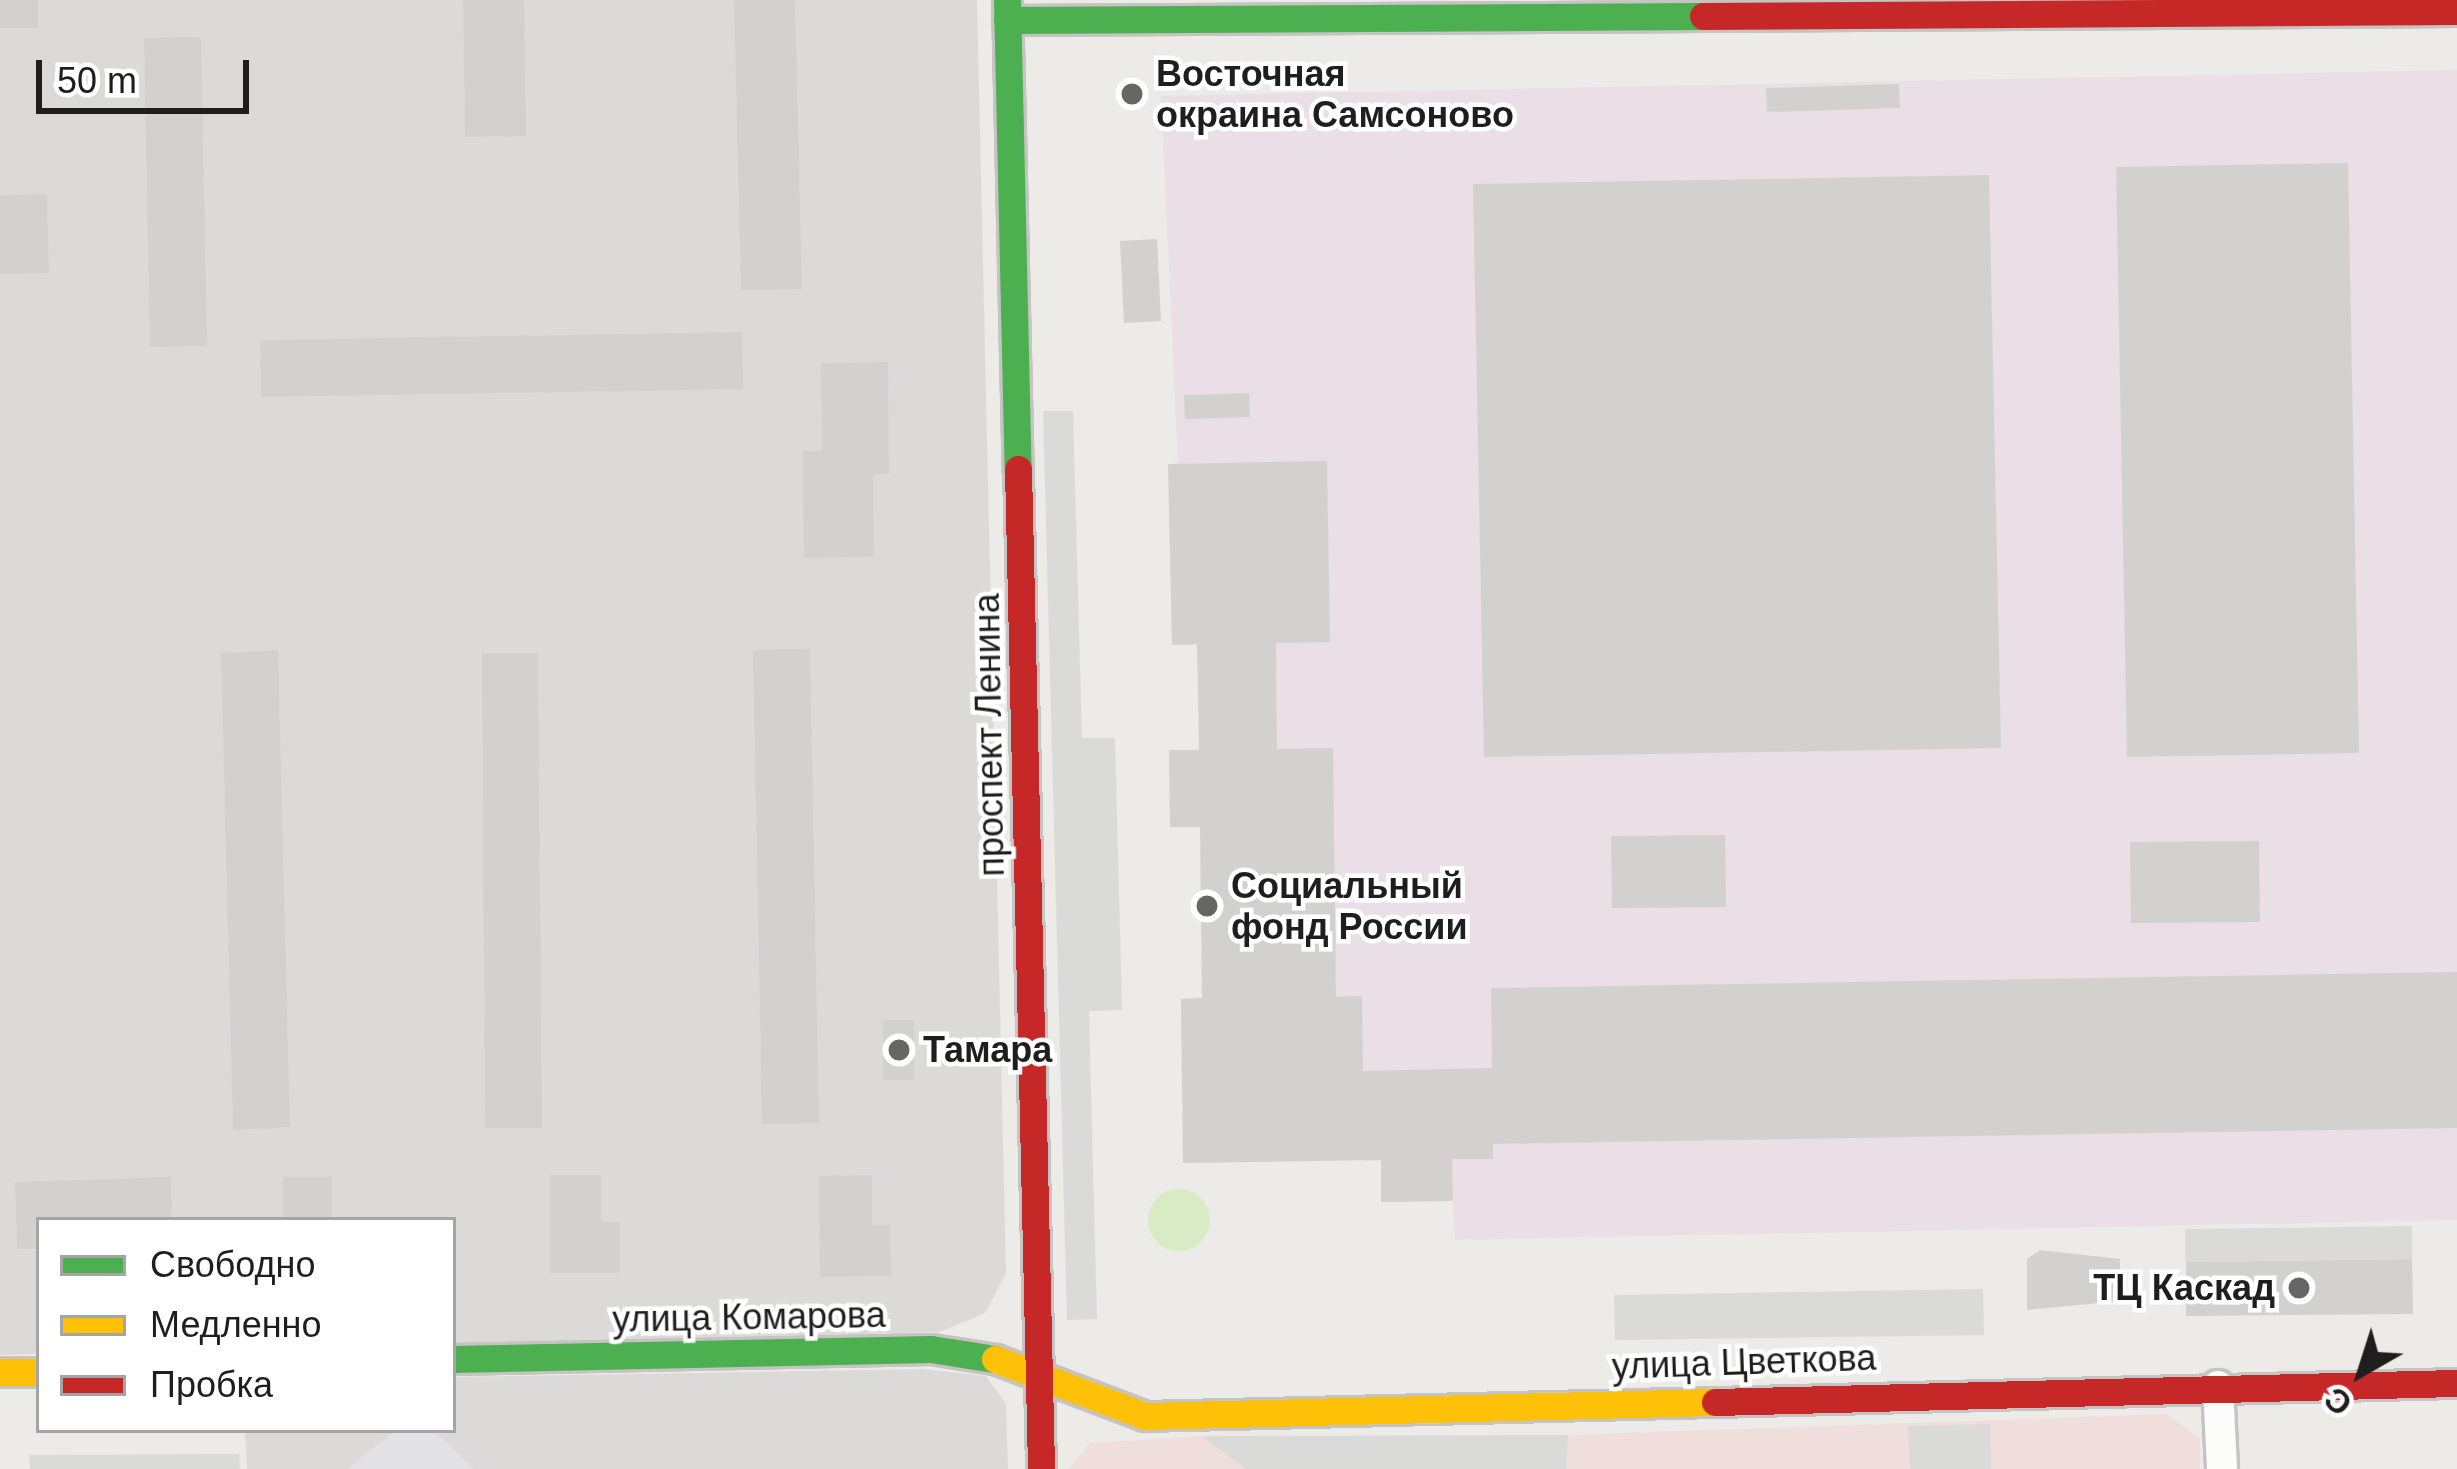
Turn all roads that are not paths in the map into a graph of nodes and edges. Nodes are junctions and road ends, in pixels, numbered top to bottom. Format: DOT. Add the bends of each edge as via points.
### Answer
graph roads {
  1 [pos="1007,10"];
  2 [pos="2457,10"];
  3 [pos="456,1360"];
  4 [pos="0,1372"];
  5 [pos="36,1372"];
  6 [pos="1040,1383"];
  7 [pos="2457,1383"];
  8 [pos="2218,1386"];
  9 [pos="1042,1469"];
  10 [pos="2222,1469"];
  1 -- 2 [label="street"];
  1 -- 6 [label="street, проспект Ленина"];
  3 -- 6 [label="street, улица Комарова" via="932,1349 988,1356"];
  4 -- 5 [label="street"];
  6 -- 8 [label="street, улица Цветкова" via="1145,1416"];
  6 -- 9 [label="street, проспект Ленина"];
  7 -- 8 [label="street, улица Цветкова"];
  8 -- 10 [label="street"];
}
